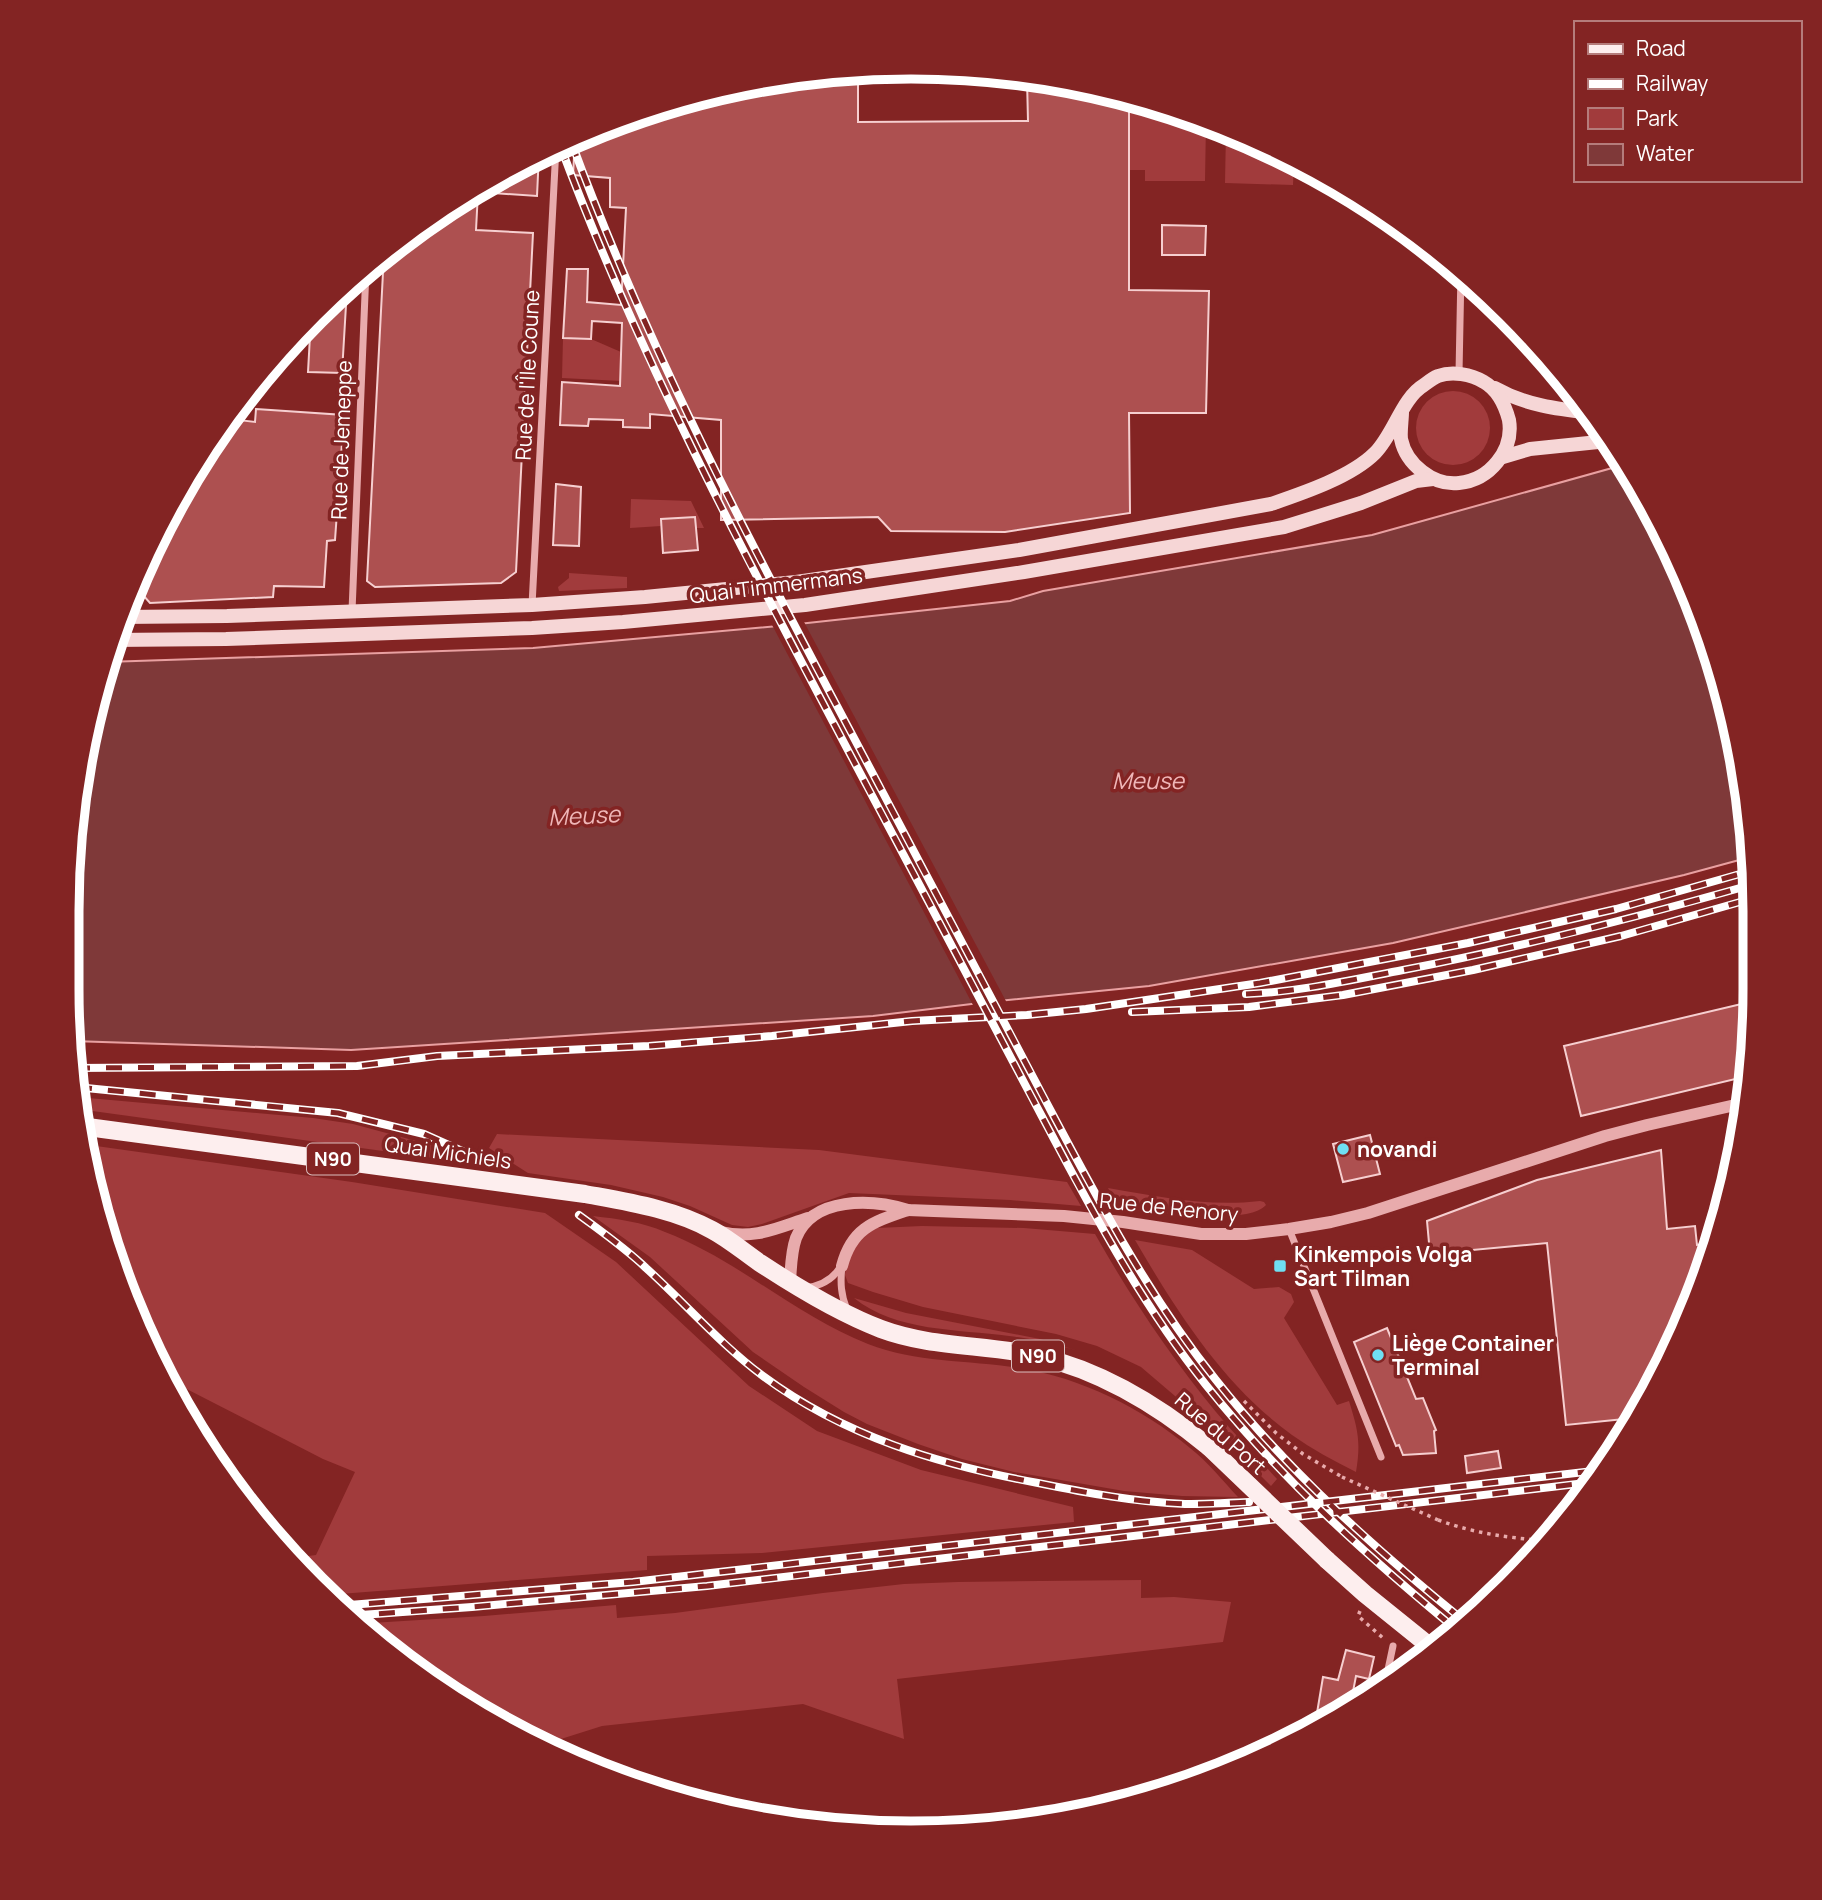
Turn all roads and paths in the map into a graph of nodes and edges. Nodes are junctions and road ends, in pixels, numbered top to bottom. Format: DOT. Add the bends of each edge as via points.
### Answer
graph roads {
  1 [pos="555,159"];
  2 [pos="366,282"];
  3 [pos="1461,286"];
  4 [pos="1459,373"];
  5 [pos="1489,385"];
  6 [pos="1576,411"];
  7 [pos="1402,412"];
  8 [pos="1598,442"];
  9 [pos="1503,457"];
  10 [pos="1433,479"];
  11 [pos="532,605"];
  12 [pos="352,611"];
  13 [pos="133,617"];
  14 [pos="124,640"];
  15 [pos="1735,1105"];
  16 [pos="91,1127"];
  17 [pos="908,1210"];
  18 [pos="808,1218"];
  19 [pos="1289,1229"];
  20 [pos="714,1231"];
  21 [pos="842,1266"];
  22 [pos="796,1285"];
  23 [pos="849,1314"];
  24 [pos="1244,1401"];
  25 [pos="1381,1457"];
  26 [pos="1535,1540"];
  27 [pos="1359,1616"];
  28 [pos="1426,1643"];
  29 [pos="1393,1646"];
  30 [pos="1388,1670"];
  1 -- 11 [label="street, Rue de l'Île Coune"];
  2 -- 12 [label="street, Rue de Jemeppe"];
  3 -- 4 [label="street"];
  4 -- 5 [label="main road"];
  4 -- 7 [label="main road" via="1438,376 1416,390"];
  5 -- 6 [label="main road" via="1526,402"];
  5 -- 9 [label="main road" via="1506,405 1511,431"];
  7 -- 10 [label="main road" via="1401,439 1412,463"];
  7 -- 11 [label="main road, Quai Timmermans" via="1375,454 1309,491 1271,505 1019,550 796,582"];
  8 -- 9 [label="main road" via="1530,449"];
  9 -- 10 [label="main road" via="1472,480 1459,484"];
  10 -- 14 [label="main road, Quai Timmermans" via="1284,527 804,605 532,628"];
  11 -- 12 [label="main road, Quai Timmermans"];
  12 -- 13 [label="main road, Quai Timmermans"];
  15 -- 19 [label="street, Rue de Renory" via="1605,1136 1368,1213"];
  16 -- 20 [label="main road, Quai Michiels / N90" via="585,1194 650,1207"];
  17 -- 18 [label="street, Rue de Renory" via="849,1204"];
  17 -- 19 [label="street, Rue de Renory" via="1064,1216 1201,1234"];
  17 -- 21 [label="street, Rue de Renory" via="878,1220 857,1234"];
  18 -- 20 [label="street, Rue de Renory" via="754,1235"];
  18 -- 22 [label="street" via="795,1240"];
  19 -- 25 [label="street"];
  20 -- 22 [label="main road, Quai Michiels / N90"];
  21 -- 22 [label="street, Rue de Renory" via="825,1283"];
  21 -- 23 [label="street, Rue de Renory" via="842,1297"];
  22 -- 23 [label="main road, Rue du Port / N90"];
  23 -- 28 [label="main road, Rue du Port / N90, bridge" via="909,1338 1067,1364 1139,1396 1209,1447 1327,1560"];
  24 -- 26 [label="path, bridge" via="1303,1454 1342,1477 1466,1530"];
  27 -- 29 [label="path"];
  29 -- 30 [label="street"];
}
